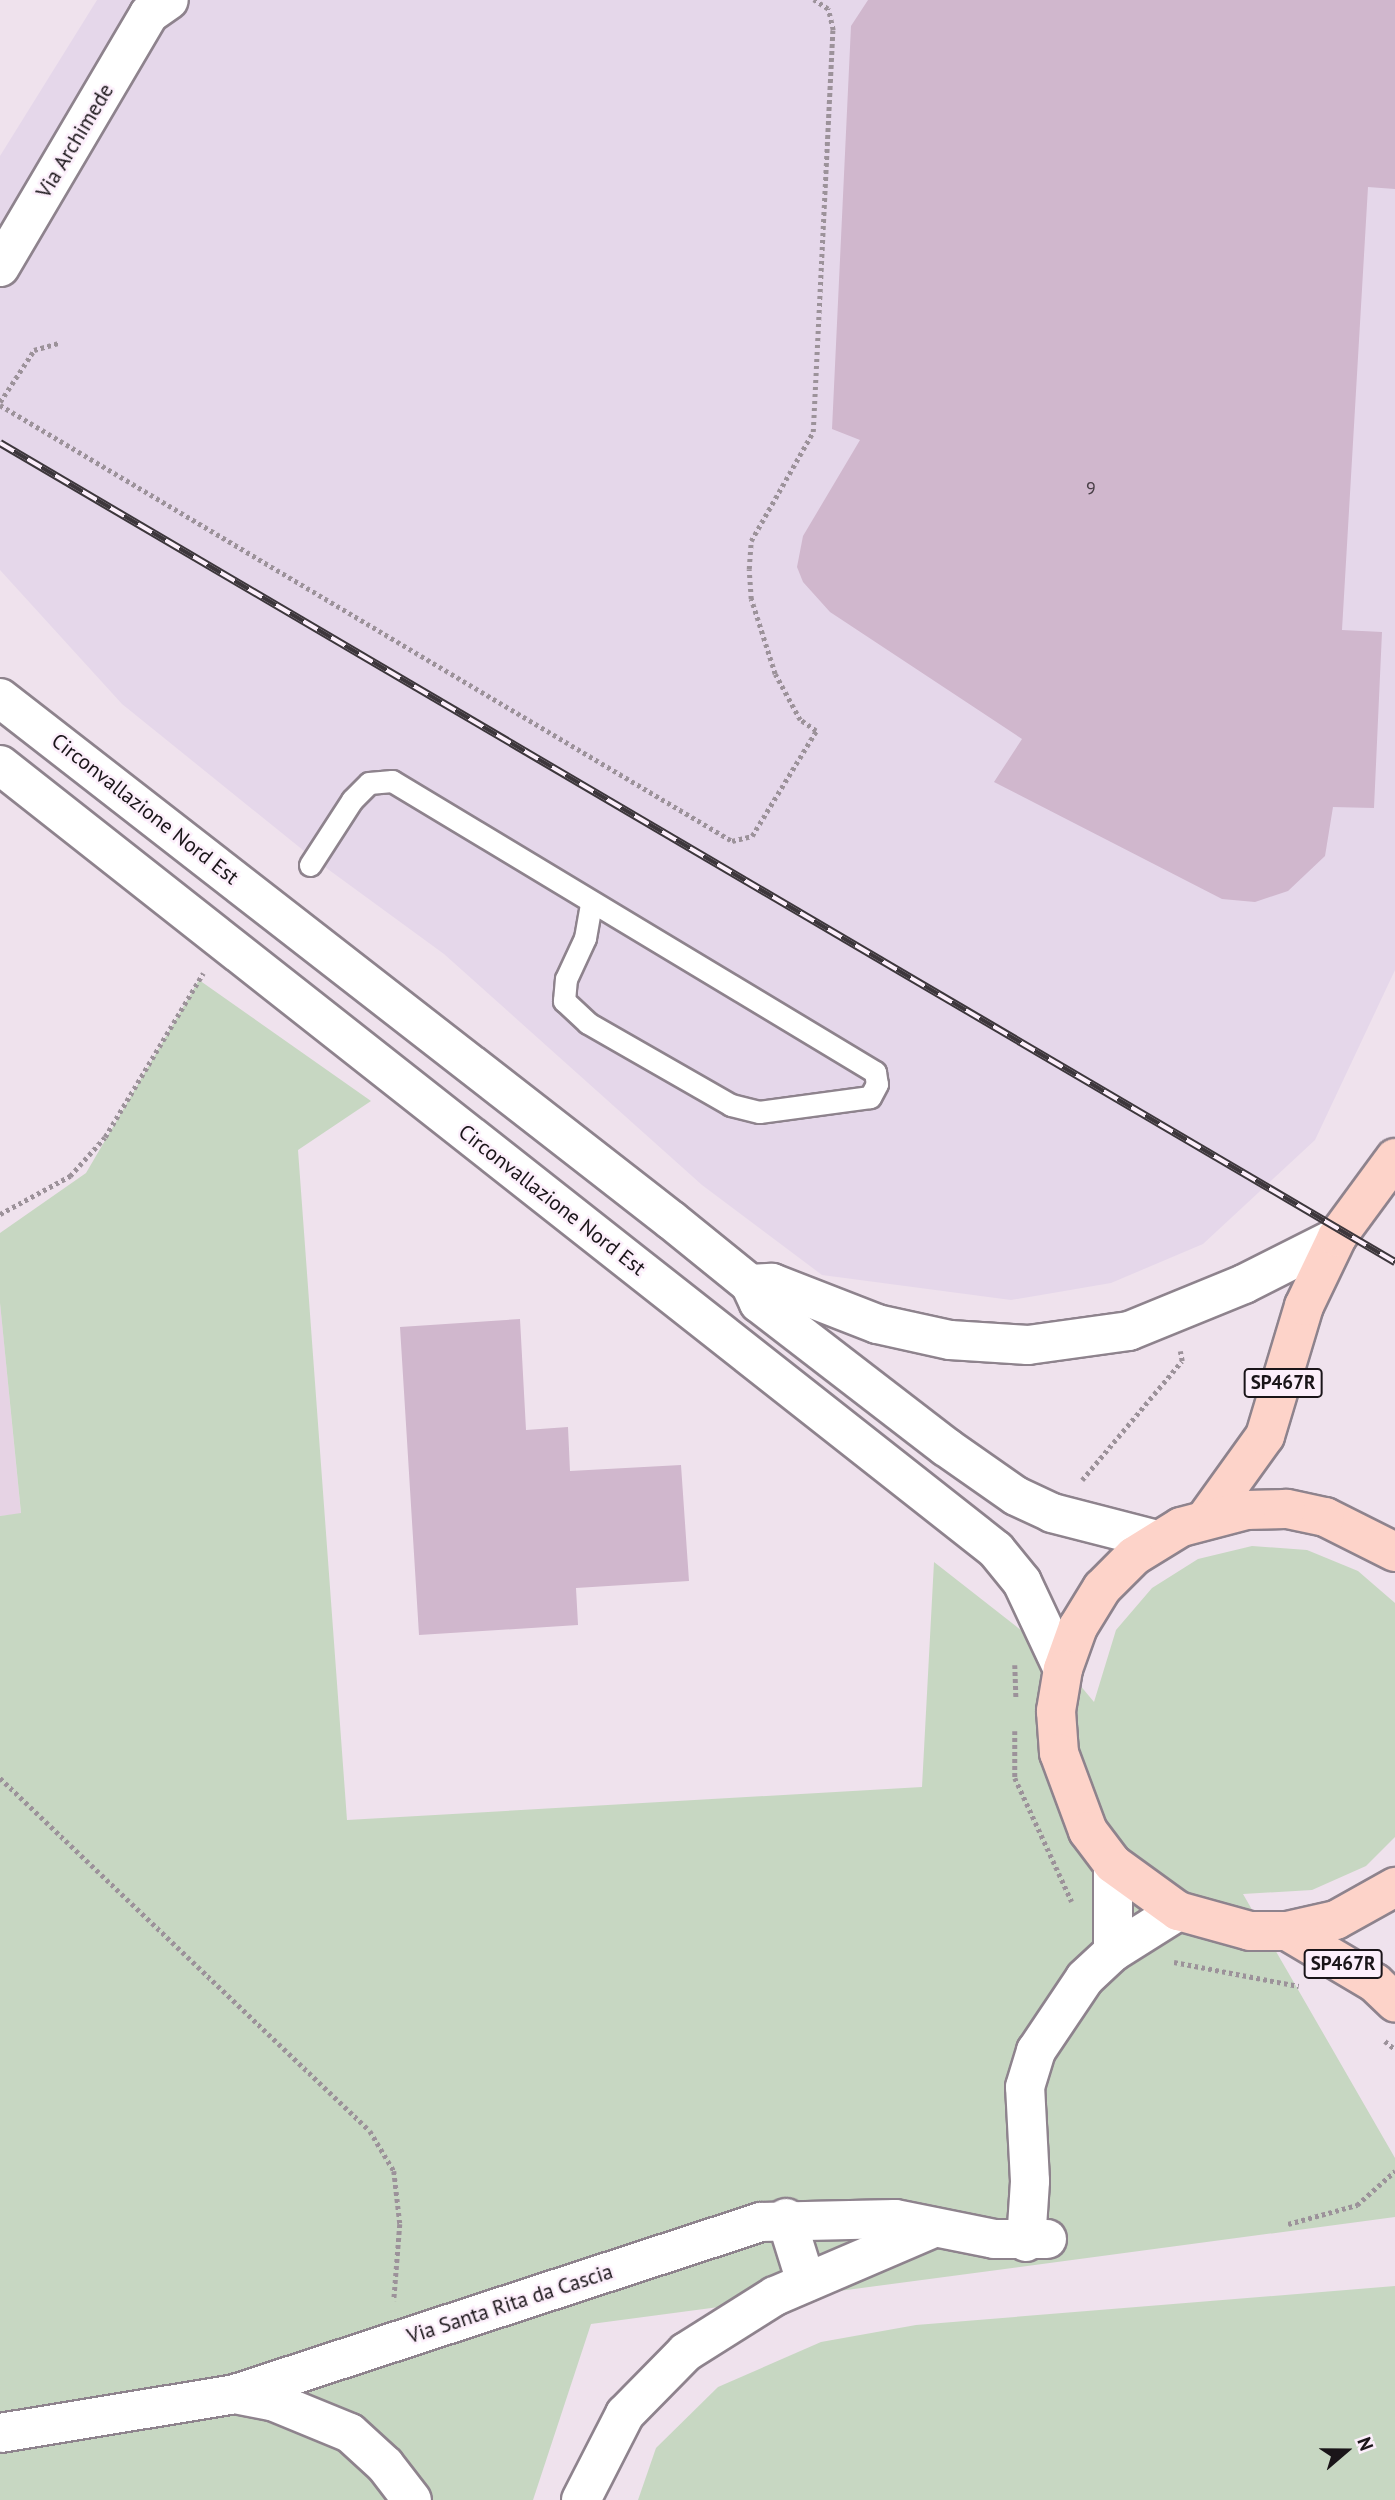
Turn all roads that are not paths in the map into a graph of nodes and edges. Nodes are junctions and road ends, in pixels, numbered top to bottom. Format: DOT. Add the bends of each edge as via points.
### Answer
graph roads {
  1 [pos="156,5"];
  2 [pos="0,267"];
  3 [pos="0,698"];
  4 [pos="0,765"];
  5 [pos="310,865"];
  6 [pos="591,904"];
  7 [pos="1395,1158"];
  8 [pos="1337,1237"];
  9 [pos="750,1284"];
  10 [pos="1206,1518"];
  11 [pos="1157,1539"];
  12 [pos="1395,1552"];
  13 [pos="1063,1669"];
  14 [pos="1113,1864"];
  15 [pos="1395,1887"];
  16 [pos="1178,1911"];
  17 [pos="1287,1931"];
  18 [pos="1113,1952"];
  19 [pos="1385,2017"];
  20 [pos="786,2218"];
  21 [pos="934,2228"];
  22 [pos="806,2283"];
  23 [pos="235,2394"];
  24 [pos="0,2433"];
  25 [pos="412,2500"];
  26 [pos="581,2500"];
  1 -- 2 [label="main road, Via Archimede"];
  3 -- 9 [label="main road, Circonvallazione Nord Est"];
  4 -- 13 [label="main road, Circonvallazione Nord Est" via="996,1550 1022,1582"];
  5 -- 6 [label="lane" via="352,800 369,783 392,781"];
  6 -- 6 [label="lane" via="585,938 566,979 564,1001 588,1023 732,1105 759,1112 870,1097 877,1084 875,1072"];
  7 -- 8 [label="main road, SP467R"];
  8 -- 9 [label="main road" via="1244,1284 1139,1327 1028,1345 926,1335 877,1324 772,1283"];
  8 -- 10 [label="main road, SP467R" via="1304,1306 1265,1436"];
  9 -- 11 [label="main road, Circonvallazione Nord Est" via="759,1303 1016,1496 1052,1513"];
  10 -- 11 [label="main road"];
  10 -- 12 [label="main road" via="1286,1510 1325,1517"];
  11 -- 13 [label="main road" via="1102,1588 1078,1626"];
  13 -- 14 [label="main road" via="1056,1711 1059,1752 1088,1831"];
  14 -- 16 [label="main road"];
  14 -- 18 [label="main road"];
  15 -- 17 [label="main road" via="1336,1920"];
  16 -- 17 [label="main road" via="1250,1931"];
  16 -- 18 [label="main road, Via Santa Rita da Cascia"];
  17 -- 19 [label="main road, SP467R" via="1374,1983"];
  18 -- 21 [label="main road, Via Santa Rita da Cascia" via="1085,1978 1057,2017 1037,2051 1025,2087 1036,2241"];
  20 -- 21 [label="main road, Via Santa Rita da Cascia" via="895,2220"];
  20 -- 22 [label="main road"];
  20 -- 23 [label="main road, Via Santa Rita da Cascia"];
  21 -- 22 [label="main road"];
  22 -- 26 [label="main road" via="715,2331 647,2386 603,2450"];
  23 -- 24 [label="main road, Via Santa Rita da Cascia"];
  23 -- 25 [label="main road, Via Santa Rita da Cascia" via="272,2401 350,2433 385,2465"];
}
